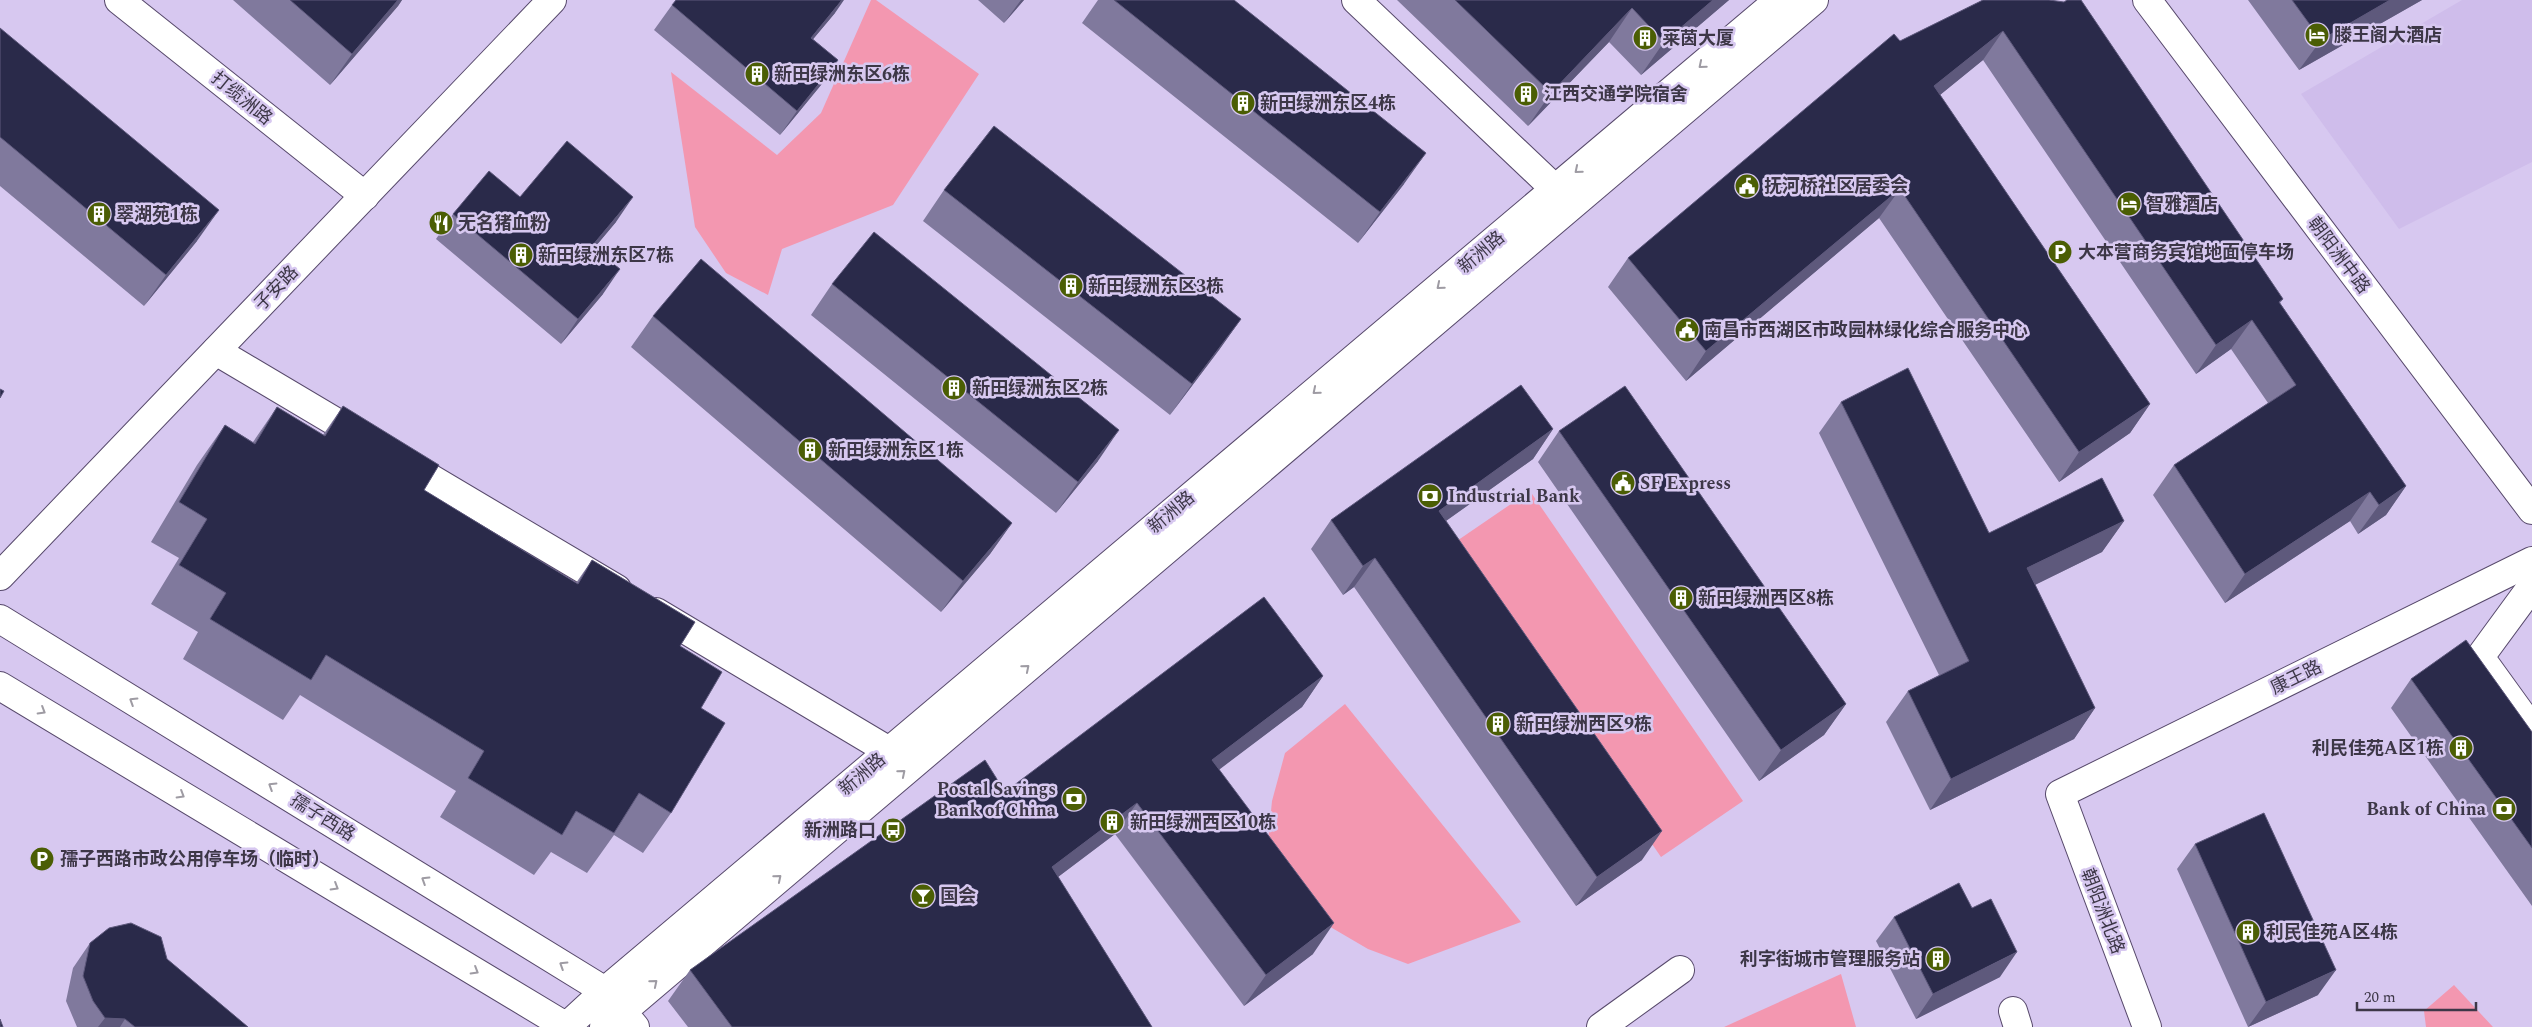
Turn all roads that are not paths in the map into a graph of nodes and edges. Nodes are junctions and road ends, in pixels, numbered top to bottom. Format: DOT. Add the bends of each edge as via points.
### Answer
graph roads {
  1 [pos="119,0"];
  2 [pos="552,0"];
  3 [pos="1356,0"];
  4 [pos="1779,0"];
  5 [pos="1814,0"];
  6 [pos="2147,0"];
  7 [pos="1555,189"];
  8 [pos="365,196"];
  9 [pos="216,351"];
  10 [pos="2532,510"];
  11 [pos="2532,561"];
  12 [pos="0,576"];
  13 [pos="2532,586"];
  14 [pos="0,619"];
  15 [pos="0,686"];
  16 [pos="2532,729"];
  17 [pos="889,751"];
  18 [pos="2060,794"];
  19 [pos="1680,970"];
  20 [pos="616,1014"];
  21 [pos="567,1027"];
  22 [pos="1601,1027"];
  23 [pos="2147,1027"];
  1 -- 8 [label="main road, 打缆洲路"];
  2 -- 8 [label="main road, 子安路"];
  3 -- 7 [label="main road"];
  4 -- 7 [label="main road, 新洲路, one-way"];
  20 -- 5 [label="main road, 新洲路, one-way"];
  6 -- 10 [label="main road, 朝阳洲中路"];
  7 -- 17 [label="main road, 新洲路, one-way"];
  8 -- 9 [label="main road, 子安路"];
  9 -- 12 [label="main road, 子安路"];
  9 -- 17 [label="main road"];
  11 -- 18 [label="main road, 康王路"];
  13 -- 16 [label="main road" via="2480,657"];
  20 -- 14 [label="main road, 孺子西路, one-way"];
  15 -- 21 [label="main road, one-way"];
  17 -- 20 [label="main road, 新洲路"];
  18 -- 23 [label="main road, 朝阳洲北路"];
  19 -- 22 [label="main road"];
  20 -- 21 [label="main road, 新洲路"];
}
